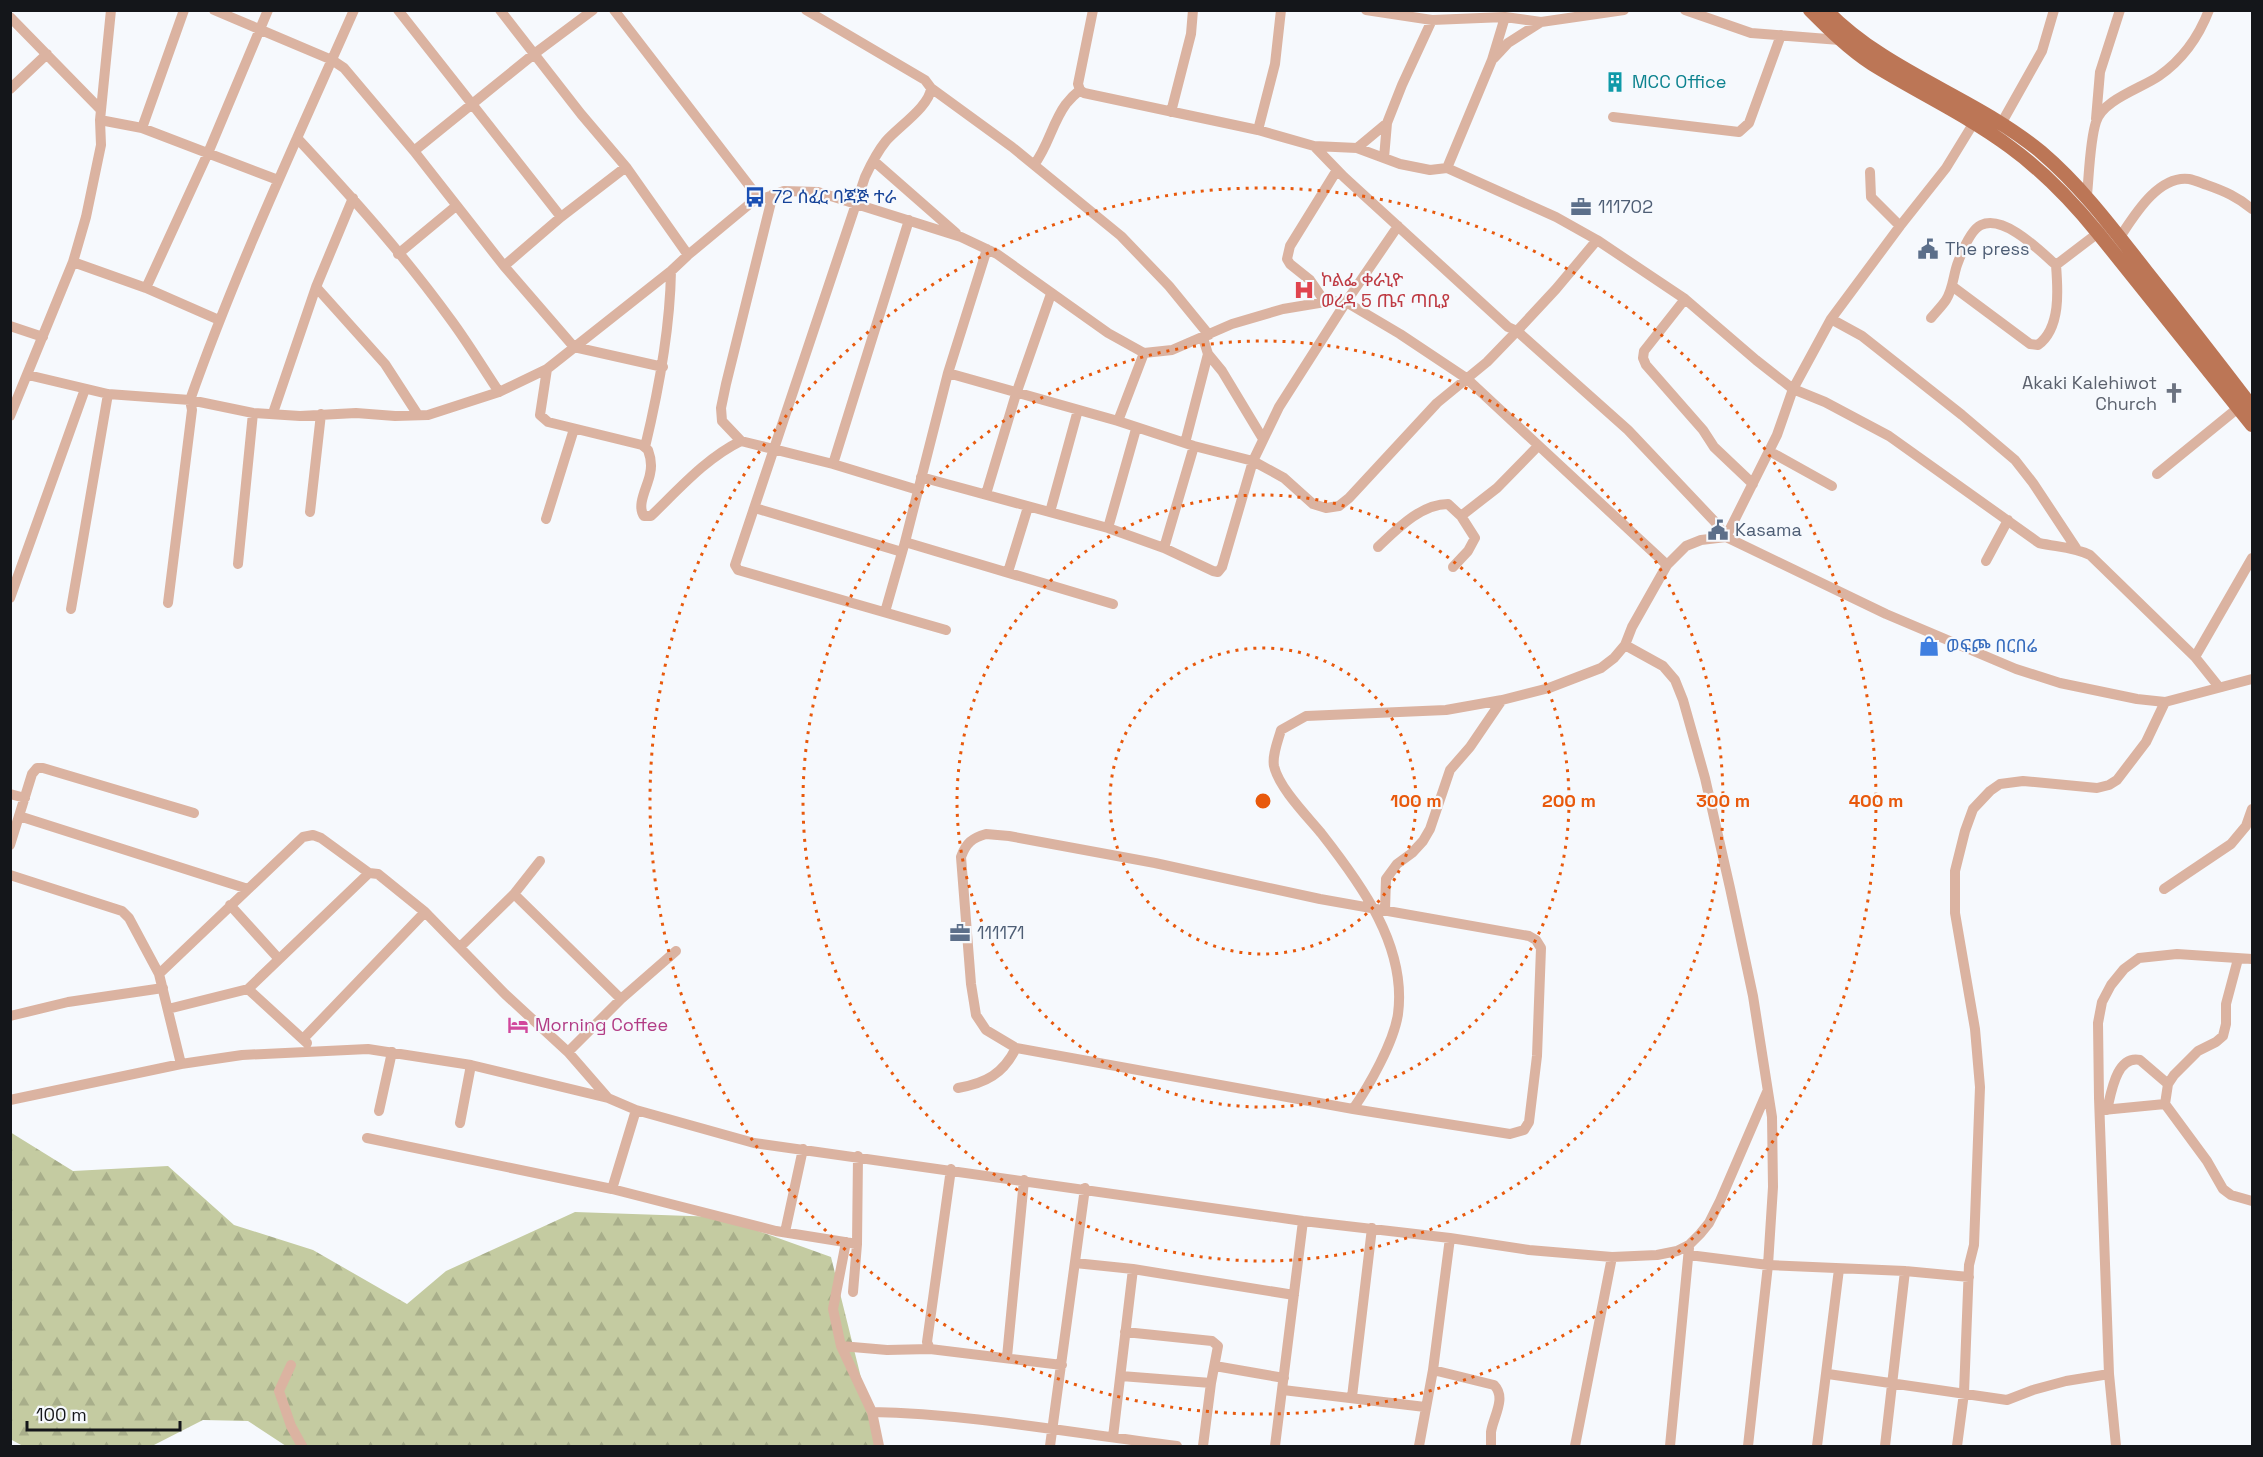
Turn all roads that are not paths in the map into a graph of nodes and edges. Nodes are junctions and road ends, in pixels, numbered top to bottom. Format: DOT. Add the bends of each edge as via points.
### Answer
graph roads {
  1 [pos="111,10"];
  2 [pos="184,10"];
  3 [pos="213,10"];
  4 [pos="268,10"];
  5 [pos="354,10"];
  6 [pos="398,10"];
  7 [pos="500,10"];
  8 [pos="593,10"];
  9 [pos="614,10"];
  10 [pos="806,10"];
  11 [pos="1093,10"];
  12 [pos="1193,10"];
  13 [pos="1281,10"];
  14 [pos="1366,10"];
  15 [pos="1624,10"];
  16 [pos="1685,10"];
  17 [pos="1810,10"];
  18 [pos="1826,10"];
  19 [pos="2120,10"];
  20 [pos="2209,10"];
  21 [pos="2053,11"];
  22 [pos="10,17"];
  23 [pos="1505,17"];
  24 [pos="1432,20"];
  25 [pos="1541,22"];
  26 [pos="260,30"];
  27 [pos="1780,35"];
  28 [pos="1840,40"];
  29 [pos="47,54"];
  30 [pos="534,54"];
  31 [pos="332,60"];
  32 [pos="1491,60"];
  33 [pos="931,88"];
  34 [pos="10,89"];
  35 [pos="1080,90"];
  36 [pos="472,104"];
  37 [pos="1171,112"];
  38 [pos="100,115"];
  39 [pos="1613,117"];
  40 [pos="2096,119"];
  41 [pos="1388,123"];
  42 [pos="1973,124"];
  43 [pos="2001,124"];
  44 [pos="142,128"];
  45 [pos="1258,130"];
  46 [pos="297,138"];
  47 [pos="1314,146"];
  48 [pos="1357,148"];
  49 [pos="414,151"];
  50 [pos="208,153"];
  51 [pos="1384,158"];
  52 [pos="875,162"];
  53 [pos="1034,165"];
  54 [pos="626,167"];
  55 [pos="1447,168"];
  56 [pos="1337,170"];
  57 [pos="1870,172"];
  58 [pos="278,180"];
  59 [pos="773,194"];
  60 [pos="2087,195"];
  61 [pos="353,198"];
  62 [pos="758,198"];
  63 [pos="857,204"];
  64 [pos="456,206"];
  65 [pos="2253,209"];
  66 [pos="561,217"];
  67 [pos="909,220"];
  68 [pos="1398,226"];
  69 [pos="1899,226"];
  70 [pos="2098,232"];
  71 [pos="961,237"];
  72 [pos="2120,237"];
  73 [pos="1597,240"];
  74 [pos="987,249"];
  75 [pos="398,254"];
  76 [pos="688,255"];
  77 [pos="73,262"];
  78 [pos="2056,264"];
  79 [pos="504,266"];
  80 [pos="671,271"];
  81 [pos="1952,286"];
  82 [pos="316,287"];
  83 [pos="146,288"];
  84 [pos="1051,294"];
  85 [pos="1685,299"];
  86 [pos="1325,302"];
  87 [pos="1346,302"];
  88 [pos="1931,318"];
  89 [pos="1831,319"];
  90 [pos="219,320"];
  91 [pos="10,326"];
  92 [pos="1517,331"];
  93 [pos="1206,336"];
  94 [pos="43,337"];
  95 [pos="573,347"];
  96 [pos="1144,353"];
  97 [pos="1208,354"];
  98 [pos="663,367"];
  99 [pos="547,369"];
  100 [pos="948,373"];
  101 [pos="28,375"];
  102 [pos="1466,378"];
  103 [pos="85,389"];
  104 [pos="1793,389"];
  105 [pos="499,392"];
  106 [pos="108,394"];
  107 [pos="1016,394"];
  108 [pos="190,400"];
  109 [pos="2246,407"];
  110 [pos="1078,410"];
  111 [pos="254,413"];
  112 [pos="273,413"];
  113 [pos="321,414"];
  114 [pos="418,415"];
  115 [pos="10,416"];
  116 [pos="1118,421"];
  117 [pos="2253,425"];
  118 [pos="574,429"];
  119 [pos="1136,429"];
  120 [pos="1263,439"];
  121 [pos="741,441"];
  122 [pos="1189,444"];
  123 [pos="1538,446"];
  124 [pos="645,447"];
  125 [pos="774,448"];
  126 [pos="1769,451"];
  127 [pos="1253,461"];
  128 [pos="833,464"];
  129 [pos="2157,474"];
  130 [pos="921,477"];
  131 [pos="1753,484"];
  132 [pos="1832,486"];
  133 [pos="918,490"];
  134 [pos="986,494"];
  135 [pos="1028,507"];
  136 [pos="755,508"];
  137 [pos="310,512"];
  138 [pos="1050,512"];
  139 [pos="1461,516"];
  140 [pos="546,519"];
  141 [pos="2008,520"];
  142 [pos="1108,528"];
  143 [pos="1726,537"];
  144 [pos="904,547"];
  145 [pos="1378,547"];
  146 [pos="1164,548"];
  147 [pos="2076,548"];
  148 [pos="2253,558"];
  149 [pos="1986,561"];
  150 [pos="238,564"];
  151 [pos="1667,565"];
  152 [pos="1453,567"];
  153 [pos="1008,572"];
  154 [pos="10,598"];
  155 [pos="168,603"];
  156 [pos="1113,604"];
  157 [pos="71,609"];
  158 [pos="885,612"];
  159 [pos="946,630"];
  160 [pos="1625,645"];
  161 [pos="2195,657"];
  162 [pos="2253,679"];
  163 [pos="2219,687"];
  164 [pos="1502,700"];
  165 [pos="2165,702"];
  166 [pos="10,794"];
  167 [pos="25,798"];
  168 [pos="2253,809"];
  169 [pos="194,813"];
  170 [pos="19,816"];
  171 [pos="10,845"];
  172 [pos="540,861"];
  173 [pos="369,873"];
  174 [pos="10,874"];
  175 [pos="248,889"];
  176 [pos="2164,889"];
  177 [pos="514,894"];
  178 [pos="230,905"];
  179 [pos="1379,909"];
  180 [pos="425,912"];
  181 [pos="460,946"];
  182 [pos="675,951"];
  183 [pos="278,958"];
  184 [pos="2238,958"];
  185 [pos="2253,959"];
  186 [pos="159,974"];
  187 [pos="163,988"];
  188 [pos="248,989"];
  189 [pos="621,999"];
  190 [pos="168,1009"];
  191 [pos="10,1016"];
  192 [pos="303,1039"];
  193 [pos="1016,1048"];
  194 [pos="313,1050"];
  195 [pos="392,1052"];
  196 [pos="568,1052"];
  197 [pos="181,1064"];
  198 [pos="471,1065"];
  199 [pos="2168,1084"];
  200 [pos="958,1088"];
  201 [pos="1767,1092"];
  202 [pos="608,1098"];
  203 [pos="10,1100"];
  204 [pos="2165,1104"];
  205 [pos="1353,1109"];
  206 [pos="636,1110"];
  207 [pos="2103,1110"];
  208 [pos="379,1111"];
  209 [pos="460,1123"];
  210 [pos="367,1138"];
  211 [pos="803,1149"];
  212 [pos="858,1156"];
  213 [pos="951,1169"];
  214 [pos="1024,1180"];
  215 [pos="1085,1188"];
  216 [pos="612,1189"];
  217 [pos="2253,1201"];
  218 [pos="1303,1221"];
  219 [pos="1372,1228"];
  220 [pos="785,1232"];
  221 [pos="1450,1238"];
  222 [pos="852,1243"];
  223 [pos="1689,1250"];
  224 [pos="1612,1257"];
  225 [pos="1075,1263"];
  226 [pos="1768,1265"];
  227 [pos="1133,1269"];
  228 [pos="1839,1269"];
  229 [pos="1905,1271"];
  230 [pos="1969,1277"];
  231 [pos="853,1292"];
  232 [pos="1294,1295"];
  233 [pos="1125,1332"];
  234 [pos="841,1346"];
  235 [pos="930,1349"];
  236 [pos="1006,1357"];
  237 [pos="291,1365"];
  238 [pos="1062,1365"];
  239 [pos="1215,1366"];
  240 [pos="1433,1370"];
  241 [pos="1828,1374"];
  242 [pos="2109,1374"];
  243 [pos="1121,1376"];
  244 [pos="1211,1383"];
  245 [pos="1892,1383"];
  246 [pos="1283,1384"];
  247 [pos="1964,1393"];
  248 [pos="1352,1397"];
  249 [pos="1425,1407"];
  250 [pos="872,1412"];
  251 [pos="1052,1429"];
  252 [pos="1113,1437"];
  253 [pos="302,1446"];
  254 [pos="879,1446"];
  255 [pos="1050,1446"];
  256 [pos="1177,1446"];
  257 [pos="1203,1446"];
  258 [pos="1275,1446"];
  259 [pos="1419,1446"];
  260 [pos="1491,1446"];
  261 [pos="1575,1446"];
  262 [pos="1670,1446"];
  263 [pos="1748,1446"];
  264 [pos="1817,1446"];
  265 [pos="1885,1446"];
  266 [pos="1957,1446"];
  267 [pos="2116,1446"];
  1 -- 38 [label="street"];
  2 -- 44 [label="street"];
  3 -- 26 [label="street"];
  4 -- 26 [label="street"];
  5 -- 31 [label="street"];
  6 -- 36 [label="street"];
  7 -- 30 [label="street"];
  8 -- 30 [label="street"];
  9 -- 62 [label="street"];
  10 -- 33 [label="street" via="925,80"];
  11 -- 35 [label="street"];
  12 -- 37 [label="street" via="1191,34"];
  13 -- 45 [label="street" via="1275,64"];
  14 -- 24 [label="street"];
  15 -- 25 [label="street"];
  16 -- 27 [label="street" via="1751,33"];
  17 -- 28 [label="main road"];
  18 -- 43 [label="main road" via="1858,39 1896,64"];
  19 -- 40 [label="street" via="2100,72"];
  20 -- 40 [label="street" via="2184,53 2159,76 2119,98"];
  21 -- 43 [label="street" via="2042,51"];
  22 -- 29 [label="street"];
  23 -- 24 [label="street"];
  23 -- 25 [label="street"];
  23 -- 32 [label="street"];
  24 -- 41 [label="street"];
  25 -- 32 [label="street" via="1508,43"];
  26 -- 31 [label="street"];
  26 -- 50 [label="street"];
  27 -- 28 [label="street"];
  27 -- 39 [label="street" via="1749,123 1739,132"];
  28 -- 42 [label="main road"];
  29 -- 34 [label="street"];
  29 -- 38 [label="street"];
  30 -- 36 [label="street"];
  30 -- 54 [label="street"];
  31 -- 46 [label="street"];
  31 -- 49 [label="street" via="344,68"];
  32 -- 55 [label="street"];
  33 -- 52 [label="street" via="930,95 878,152"];
  33 -- 53 [label="street"];
  35 -- 37 [label="street"];
  35 -- 53 [label="street" via="1066,103"];
  36 -- 49 [label="street"];
  36 -- 66 [label="street"];
  37 -- 45 [label="street"];
  38 -- 44 [label="street"];
  38 -- 77 [label="street" via="101,145"];
  40 -- 60 [label="street"];
  41 -- 48 [label="street"];
  41 -- 51 [label="street"];
  42 -- 69 [label="street" via="1946,168"];
  42 -- 70 [label="main road" via="2031,163"];
  43 -- 60 [label="main road" via="2041,152"];
  44 -- 50 [label="street"];
  45 -- 47 [label="street"];
  46 -- 58 [label="street"];
  46 -- 61 [label="street"];
  47 -- 48 [label="street"];
  47 -- 56 [label="street"];
  48 -- 51 [label="street"];
  49 -- 64 [label="street"];
  50 -- 58 [label="street"];
  50 -- 83 [label="street"];
  51 -- 55 [label="street" via="1431,170"];
  52 -- 63 [label="street" via="865,177"];
  52 -- 71 [label="street"];
  53 -- 93 [label="street" via="1121,236 1169,286"];
  54 -- 66 [label="street"];
  54 -- 76 [label="street"];
  55 -- 73 [label="street"];
  56 -- 68 [label="street"];
  56 -- 86 [label="street" via="1290,246 1287,259 1310,280"];
  57 -- 69 [label="street" via="1871,197"];
  58 -- 90 [label="street"];
  59 -- 62 [label="street"];
  59 -- 63 [label="street" via="818,192"];
  59 -- 121 [label="street" via="721,408 722,421"];
  60 -- 72 [label="main road"];
  61 -- 75 [label="street"];
  61 -- 82 [label="street"];
  62 -- 76 [label="street"];
  63 -- 67 [label="street"];
  63 -- 125 [label="street"];
  64 -- 75 [label="street"];
  64 -- 79 [label="street"];
  65 -- 72 [label="street" via="2224,191 2188,179 2175,181 2143,204"];
  66 -- 79 [label="street"];
  67 -- 71 [label="street"];
  67 -- 128 [label="street"];
  68 -- 87 [label="street"];
  68 -- 92 [label="street"];
  69 -- 89 [label="street"];
  70 -- 78 [label="street"];
  70 -- 109 [label="main road"];
  71 -- 74 [label="street"];
  72 -- 109 [label="main road"];
  73 -- 85 [label="street"];
  73 -- 92 [label="street"];
  74 -- 84 [label="street"];
  74 -- 100 [label="street"];
  75 -- 105 [label="street"];
  76 -- 80 [label="street"];
  77 -- 83 [label="street"];
  77 -- 94 [label="street"];
  78 -- 81 [label="street" via="2009,228 1989,223 1974,231"];
  78 -- 81 [label="street" via="2058,289 2052,330 2038,345 2030,344"];
  79 -- 95 [label="street"];
  80 -- 95 [label="street"];
  80 -- 98 [label="street"];
  81 -- 88 [label="street"];
  82 -- 112 [label="street"];
  82 -- 114 [label="street" via="385,364"];
  83 -- 90 [label="street"];
  84 -- 96 [label="street"];
  84 -- 107 [label="street"];
  85 -- 104 [label="street"];
  85 -- 131 [label="street" via="1644,351 1643,358 1714,447"];
  86 -- 87 [label="street"];
  86 -- 93 [label="street" via="1258,316"];
  87 -- 102 [label="street"];
  87 -- 120 [label="street"];
  89 -- 104 [label="street"];
  89 -- 147 [label="street" via="1862,336 2015,460"];
  90 -- 108 [label="street"];
  91 -- 94 [label="street"];
  92 -- 102 [label="street"];
  92 -- 143 [label="street" via="1628,430"];
  93 -- 96 [label="street" via="1172,350"];
  93 -- 97 [label="street"];
  94 -- 101 [label="street"];
  95 -- 98 [label="street"];
  95 -- 99 [label="street"];
  96 -- 116 [label="street"];
  97 -- 120 [label="street"];
  97 -- 122 [label="street"];
  98 -- 124 [label="street"];
  99 -- 105 [label="street"];
  99 -- 118 [label="street" via="540,416"];
  100 -- 107 [label="street"];
  100 -- 130 [label="street"];
  101 -- 103 [label="street"];
  101 -- 115 [label="street"];
  102 -- 123 [label="street"];
  102 -- 127 [label="street" via="1339,506 1313,504 1284,478"];
  103 -- 106 [label="street"];
  103 -- 154 [label="street"];
  104 -- 126 [label="street"];
  104 -- 141 [label="street" via="1889,436"];
  105 -- 114 [label="street"];
  106 -- 108 [label="street"];
  106 -- 157 [label="street"];
  107 -- 110 [label="street"];
  107 -- 134 [label="street"];
  108 -- 111 [label="street"];
  108 -- 155 [label="street" via="192,410"];
  109 -- 117 [label="main road"];
  109 -- 129 [label="street"];
  110 -- 116 [label="street"];
  110 -- 138 [label="street"];
  111 -- 112 [label="street"];
  111 -- 150 [label="street"];
  112 -- 113 [label="street"];
  113 -- 114 [label="street"];
  113 -- 137 [label="street"];
  116 -- 119 [label="street"];
  118 -- 124 [label="street"];
  118 -- 140 [label="street"];
  119 -- 122 [label="street"];
  119 -- 142 [label="street"];
  120 -- 127 [label="street"];
  121 -- 124 [label="street" via="696,472 651,516 644,516 641,510 650,475 650,456"];
  121 -- 125 [label="street"];
  122 -- 127 [label="street"];
  122 -- 146 [label="street"];
  123 -- 139 [label="street" via="1497,488"];
  123 -- 151 [label="street"];
  125 -- 128 [label="street"];
  125 -- 136 [label="street"];
  126 -- 131 [label="street"];
  126 -- 132 [label="street"];
  127 -- 146 [label="street" via="1218,572"];
  128 -- 133 [label="street"];
  130 -- 133 [label="street"];
  130 -- 134 [label="street"];
  131 -- 143 [label="street"];
  133 -- 144 [label="street"];
  134 -- 135 [label="street"];
  135 -- 138 [label="street"];
  135 -- 153 [label="street"];
  136 -- 144 [label="street"];
  136 -- 158 [label="street" via="735,565 738,570"];
  138 -- 142 [label="street"];
  139 -- 145 [label="street" via="1448,504 1437,504 1405,522"];
  139 -- 152 [label="street" via="1475,538"];
  141 -- 147 [label="street" via="2039,543"];
  141 -- 149 [label="street"];
  142 -- 146 [label="street"];
  143 -- 151 [label="street" via="1686,546"];
  143 -- 165 [label="street" via="1886,614 2016,669 2060,682"];
  144 -- 153 [label="street"];
  144 -- 158 [label="street"];
  147 -- 161 [label="street" via="2090,555"];
  148 -- 161 [label="street"];
  151 -- 160 [label="street"];
  153 -- 156 [label="street"];
  158 -- 159 [label="street"];
  160 -- 164 [label="street" via="1601,668 1549,688"];
  160 -- 201 [label="street" via="1663,666 1675,680 1683,700 1730,888 1753,996"];
  161 -- 163 [label="street"];
  162 -- 163 [label="street"];
  163 -- 165 [label="street"];
  164 -- 179 [label="street" via="1450,770 1430,829 1386,879"];
  164 -- 179 [label="street" via="1446,710 1306,716 1281,730 1274,766 1283,784"];
  165 -- 230 [label="street" via="2146,742 2118,780 2097,788 2023,781 2000,784 1973,810 1965,831 1955,871 1955,913 1976,1029 1980,1087 1974,1245"];
  166 -- 167 [label="street"];
  167 -- 169 [label="street" via="32,774 43,768"];
  167 -- 170 [label="street"];
  168 -- 176 [label="street" via="2246,826 2231,844"];
  170 -- 171 [label="street"];
  170 -- 175 [label="street"];
  172 -- 177 [label="street"];
  173 -- 175 [label="street" via="313,835 303,837"];
  173 -- 180 [label="street" via="378,874"];
  173 -- 183 [label="street"];
  174 -- 186 [label="street" via="122,911 135,926"];
  175 -- 178 [label="street"];
  177 -- 181 [label="street"];
  177 -- 189 [label="street"];
  178 -- 183 [label="street"];
  178 -- 186 [label="street"];
  179 -- 193 [label="street" via="1009,836 974,837 965,845 961,857 976,1015 986,1030"];
  179 -- 205 [label="street" via="1399,983 1398,1016 1369,1087"];
  179 -- 205 [label="street" via="1536,940 1541,948 1529,1122 1524,1130 1510,1134"];
  180 -- 181 [label="street"];
  180 -- 192 [label="street"];
  181 -- 196 [label="street"];
  182 -- 189 [label="street"];
  183 -- 188 [label="street"];
  184 -- 185 [label="street"];
  184 -- 199 [label="street" via="2226,1004 2223,1036 2198,1051"];
  184 -- 207 [label="street" via="2159,955 2139,958 2124,969 2103,1002 2098,1023"];
  186 -- 187 [label="street"];
  187 -- 190 [label="street"];
  187 -- 191 [label="street" via="68,1002"];
  188 -- 190 [label="street"];
  188 -- 192 [label="street"];
  189 -- 196 [label="street"];
  190 -- 197 [label="street"];
  192 -- 194 [label="street"];
  193 -- 200 [label="street" via="1007,1064 989,1079"];
  193 -- 205 [label="street"];
  194 -- 195 [label="street"];
  194 -- 197 [label="street"];
  195 -- 198 [label="street"];
  195 -- 208 [label="street"];
  196 -- 202 [label="street"];
  197 -- 203 [label="street"];
  198 -- 202 [label="street"];
  198 -- 209 [label="street"];
  199 -- 204 [label="street"];
  199 -- 207 [label="street" via="2140,1060 2126,1062"];
  201 -- 223 [label="street" via="1709,1223"];
  201 -- 226 [label="street" via="1772,1117 1773,1187"];
  202 -- 206 [label="street"];
  204 -- 207 [label="street"];
  204 -- 217 [label="street" via="2223,1189"];
  206 -- 211 [label="street" via="754,1143"];
  206 -- 216 [label="street"];
  207 -- 242 [label="street"];
  210 -- 216 [label="street"];
  211 -- 212 [label="street"];
  211 -- 220 [label="street"];
  212 -- 213 [label="street"];
  212 -- 222 [label="street"];
  213 -- 214 [label="street"];
  213 -- 235 [label="street" via="927,1342"];
  214 -- 215 [label="street"];
  214 -- 236 [label="street"];
  215 -- 218 [label="street"];
  215 -- 225 [label="street"];
  216 -- 220 [label="street"];
  218 -- 219 [label="street"];
  218 -- 232 [label="street"];
  219 -- 221 [label="street"];
  219 -- 248 [label="street"];
  220 -- 222 [label="street"];
  221 -- 224 [label="street"];
  221 -- 240 [label="street"];
  222 -- 231 [label="street"];
  222 -- 234 [label="street" via="834,1309"];
  223 -- 224 [label="street"];
  223 -- 226 [label="street"];
  223 -- 262 [label="street"];
  224 -- 261 [label="street"];
  225 -- 227 [label="street"];
  225 -- 238 [label="street"];
  226 -- 228 [label="street"];
  226 -- 263 [label="street"];
  227 -- 232 [label="street"];
  227 -- 233 [label="street"];
  228 -- 229 [label="street"];
  228 -- 241 [label="street"];
  229 -- 230 [label="street"];
  229 -- 245 [label="street"];
  230 -- 247 [label="street"];
  232 -- 246 [label="street"];
  233 -- 239 [label="street" via="1215,1341"];
  233 -- 243 [label="street"];
  234 -- 235 [label="street"];
  234 -- 250 [label="street"];
  235 -- 236 [label="street"];
  236 -- 238 [label="street"];
  237 -- 253 [label="street" via="279,1391"];
  238 -- 251 [label="street"];
  239 -- 244 [label="street"];
  239 -- 246 [label="street"];
  240 -- 249 [label="street"];
  240 -- 260 [label="street" via="1494,1385 1499,1390"];
  241 -- 245 [label="street"];
  241 -- 264 [label="street"];
  242 -- 247 [label="street" via="2066,1381 2007,1400"];
  242 -- 267 [label="street"];
  243 -- 244 [label="street"];
  243 -- 252 [label="street"];
  244 -- 257 [label="street"];
  245 -- 247 [label="street"];
  245 -- 265 [label="street"];
  246 -- 248 [label="street"];
  246 -- 258 [label="street"];
  247 -- 266 [label="street"];
  248 -- 249 [label="street"];
  249 -- 259 [label="street"];
  250 -- 251 [label="street" via="919,1413"];
  250 -- 254 [label="street"];
  251 -- 252 [label="street"];
  251 -- 255 [label="street"];
  252 -- 256 [label="street"];
}
